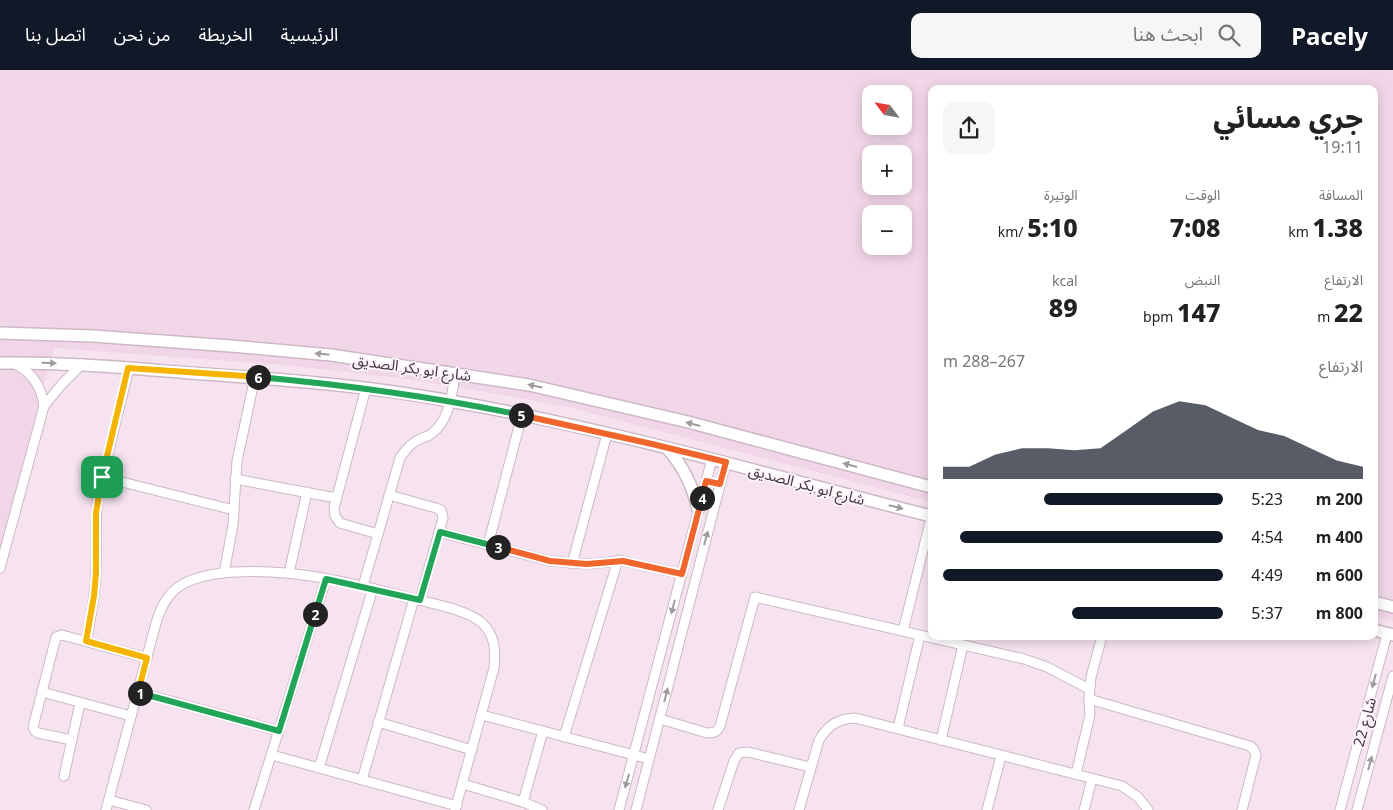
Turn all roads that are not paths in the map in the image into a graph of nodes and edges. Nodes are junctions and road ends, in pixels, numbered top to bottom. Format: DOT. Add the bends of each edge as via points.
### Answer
graph roads {
  1 [pos="0,333"];
  2 [pos="0,362"];
  3 [pos="14,362"];
  4 [pos="82,364"];
  5 [pos="128,368"];
  6 [pos="456,373"];
  7 [pos="255,376"];
  8 [pos="366,388"];
  9 [pos="450,400"];
  10 [pos="44,406"];
  11 [pos="522,415"];
  12 [pos="607,434"];
  13 [pos="667,448"];
  14 [pos="712,459"];
  15 [pos="726,462"];
  16 [pos="102,477"];
  17 [pos="235,479"];
  18 [pos="706,481"];
  19 [pos="720,484"];
  20 [pos="928,486"];
  21 [pos="307,492"];
  22 [pos="389,495"];
  23 [pos="336,498"];
  24 [pos="234,510"];
  25 [pos="698,510"];
  26 [pos="928,516"];
  27 [pos="928,529"];
  28 [pos="440,532"];
  29 [pos="378,534"];
  30 [pos="488,545"];
  31 [pos="618,560"];
  32 [pos="572,564"];
  33 [pos="0,568"];
  34 [pos="224,573"];
  35 [pos="289,573"];
  36 [pos="682,574"];
  37 [pos="326,579"];
  38 [pos="368,587"];
  39 [pos="417,600"];
  40 [pos="1378,603"];
  41 [pos="1393,607"];
  42 [pos="903,631"];
  43 [pos="1390,634"];
  44 [pos="920,635"];
  45 [pos="928,637"];
  46 [pos="942,640"];
  47 [pos="1101,640"];
  48 [pos="86,641"];
  49 [pos="963,645"];
  50 [pos="147,658"];
  51 [pos="1393,676"];
  52 [pos="1089,689"];
  53 [pos="42,692"];
  54 [pos="138,692"];
  55 [pos="1089,699"];
  56 [pos="80,703"];
  57 [pos="482,715"];
  58 [pos="132,716"];
  59 [pos="660,719"];
  60 [pos="378,722"];
  61 [pos="898,728"];
  62 [pos="279,731"];
  63 [pos="543,731"];
  64 [pos="564,737"];
  65 [pos="72,740"];
  66 [pos="941,740"];
  67 [pos="472,750"];
  68 [pos="272,755"];
  69 [pos="634,755"];
  70 [pos="1001,756"];
  71 [pos="650,759"];
  72 [pos="810,767"];
  73 [pos="320,768"];
  74 [pos="1076,774"];
  75 [pos="64,776"];
  76 [pos="1092,778"];
  77 [pos="362,780"];
  78 [pos="463,784"];
  79 [pos="109,800"];
  80 [pos="523,802"];
  81 [pos="456,808"];
  82 [pos="106,810"];
  83 [pos="146,810"];
  84 [pos="254,810"];
  85 [pos="542,810"];
  86 [pos="619,810"];
  87 [pos="636,810"];
  88 [pos="718,810"];
  89 [pos="799,810"];
  90 [pos="987,810"];
  91 [pos="1084,810"];
  92 [pos="1148,810"];
  93 [pos="1242,810"];
  94 [pos="1340,810"];
  95 [pos="1357,810"];
  6 -- 1 [label="main road, شارع ابو بكر الصديق, one-way" via="331,355 230,346 65,334"];
  2 -- 3 [label="main road, شارع ابو بكر الصديق"];
  3 -- 4 [label="main road, شارع ابو بكر الصديق, one-way"];
  3 -- 10 [label="street" via="32,375"];
  4 -- 5 [label="main road, شارع ابو بكر الصديق"];
  4 -- 10 [label="street"];
  5 -- 7 [label="main road, شارع ابو بكر الصديق"];
  5 -- 16 [label="street"];
  6 -- 9 [label="street"];
  20 -- 6 [label="main road, شارع ابو بكر الصديق, one-way" via="601,401"];
  7 -- 8 [label="main road, شارع ابو بكر الصديق"];
  7 -- 17 [label="street"];
  8 -- 9 [label="main road, شارع ابو بكر الصديق"];
  8 -- 23 [label="street"];
  9 -- 11 [label="main road, شارع ابو بكر الصديق"];
  9 -- 22 [label="street" via="440,426 407,447 400,458"];
  10 -- 33 [label="street"];
  11 -- 12 [label="main road, شارع ابو بكر الصديق"];
  11 -- 30 [label="street"];
  12 -- 13 [label="main road, شارع ابو بكر الصديق"];
  12 -- 32 [label="street"];
  13 -- 14 [label="main road, شارع ابو بكر الصديق"];
  13 -- 25 [label="main road" via="685,470"];
  14 -- 15 [label="main road, شارع ابو بكر الصديق"];
  14 -- 18 [label="street"];
  15 -- 19 [label="street"];
  15 -- 26 [label="main road, شارع ابو بكر الصديق, one-way"];
  16 -- 24 [label="street"];
  16 -- 48 [label="street" via="96,513 94,596"];
  17 -- 21 [label="street"];
  17 -- 24 [label="street"];
  18 -- 19 [label="street"];
  18 -- 25 [label="street"];
  59 -- 19 [label="street, one-way"];
  21 -- 23 [label="street"];
  21 -- 35 [label="street"];
  22 -- 28 [label="street" via="441,510"];
  22 -- 29 [label="street"];
  23 -- 29 [label="street" via="335,516 340,523"];
  24 -- 34 [label="street"];
  25 -- 36 [label="street"];
  27 -- 42 [label="street"];
  28 -- 30 [label="street"];
  28 -- 39 [label="street"];
  29 -- 38 [label="street"];
  30 -- 32 [label="street"];
  31 -- 32 [label="street"];
  31 -- 36 [label="street"];
  31 -- 64 [label="street"];
  34 -- 35 [label="street"];
  34 -- 50 [label="street" via="194,579 174,590 160,610"];
  35 -- 37 [label="street"];
  36 -- 69 [label="street, one-way"];
  37 -- 38 [label="street"];
  37 -- 62 [label="street"];
  38 -- 39 [label="street"];
  38 -- 73 [label="street"];
  39 -- 57 [label="street" via="472,616 488,629 496,653"];
  39 -- 60 [label="street"];
  40 -- 41 [label="main road"];
  42 -- 44 [label="street"];
  42 -- 59 [label="street" via="755,597 717,731 707,733"];
  43 -- 94 [label="street, شارع 22, one-way"];
  44 -- 45 [label="street"];
  44 -- 61 [label="street"];
  46 -- 49 [label="street"];
  47 -- 52 [label="street"];
  48 -- 50 [label="street"];
  48 -- 53 [label="street" via="62,634 56,637"];
  49 -- 52 [label="street" via="1047,667"];
  49 -- 66 [label="street"];
  50 -- 54 [label="street"];
  95 -- 51 [label="street, شارع 22, one-way"];
  52 -- 55 [label="street"];
  53 -- 56 [label="street"];
  53 -- 65 [label="street" via="34,731"];
  54 -- 58 [label="street"];
  54 -- 62 [label="street"];
  55 -- 74 [label="street" via="1090,715"];
  55 -- 93 [label="street" via="1250,746 1256,755"];
  56 -- 58 [label="street"];
  56 -- 65 [label="street"];
  57 -- 63 [label="street"];
  57 -- 67 [label="street"];
  58 -- 79 [label="street"];
  59 -- 71 [label="street"];
  60 -- 67 [label="street"];
  60 -- 77 [label="street"];
  61 -- 66 [label="street"];
  61 -- 72 [label="street" via="855,718 834,723 819,740"];
  62 -- 68 [label="street"];
  63 -- 64 [label="street"];
  63 -- 80 [label="street"];
  64 -- 69 [label="street"];
  65 -- 75 [label="street"];
  66 -- 70 [label="street"];
  67 -- 78 [label="street"];
  68 -- 73 [label="street"];
  68 -- 84 [label="street"];
  69 -- 71 [label="street"];
  69 -- 86 [label="street, one-way"];
  70 -- 74 [label="street"];
  70 -- 90 [label="street"];
  71 -- 87 [label="street"];
  72 -- 88 [label="street" via="748,752 739,753"];
  72 -- 89 [label="street"];
  73 -- 77 [label="street"];
  74 -- 76 [label="street"];
  76 -- 91 [label="street"];
  76 -- 92 [label="street" via="1122,786 1138,797"];
  77 -- 81 [label="street"];
  78 -- 80 [label="street"];
  78 -- 81 [label="street"];
  79 -- 82 [label="street"];
  79 -- 83 [label="street"];
  80 -- 85 [label="street"];
}
